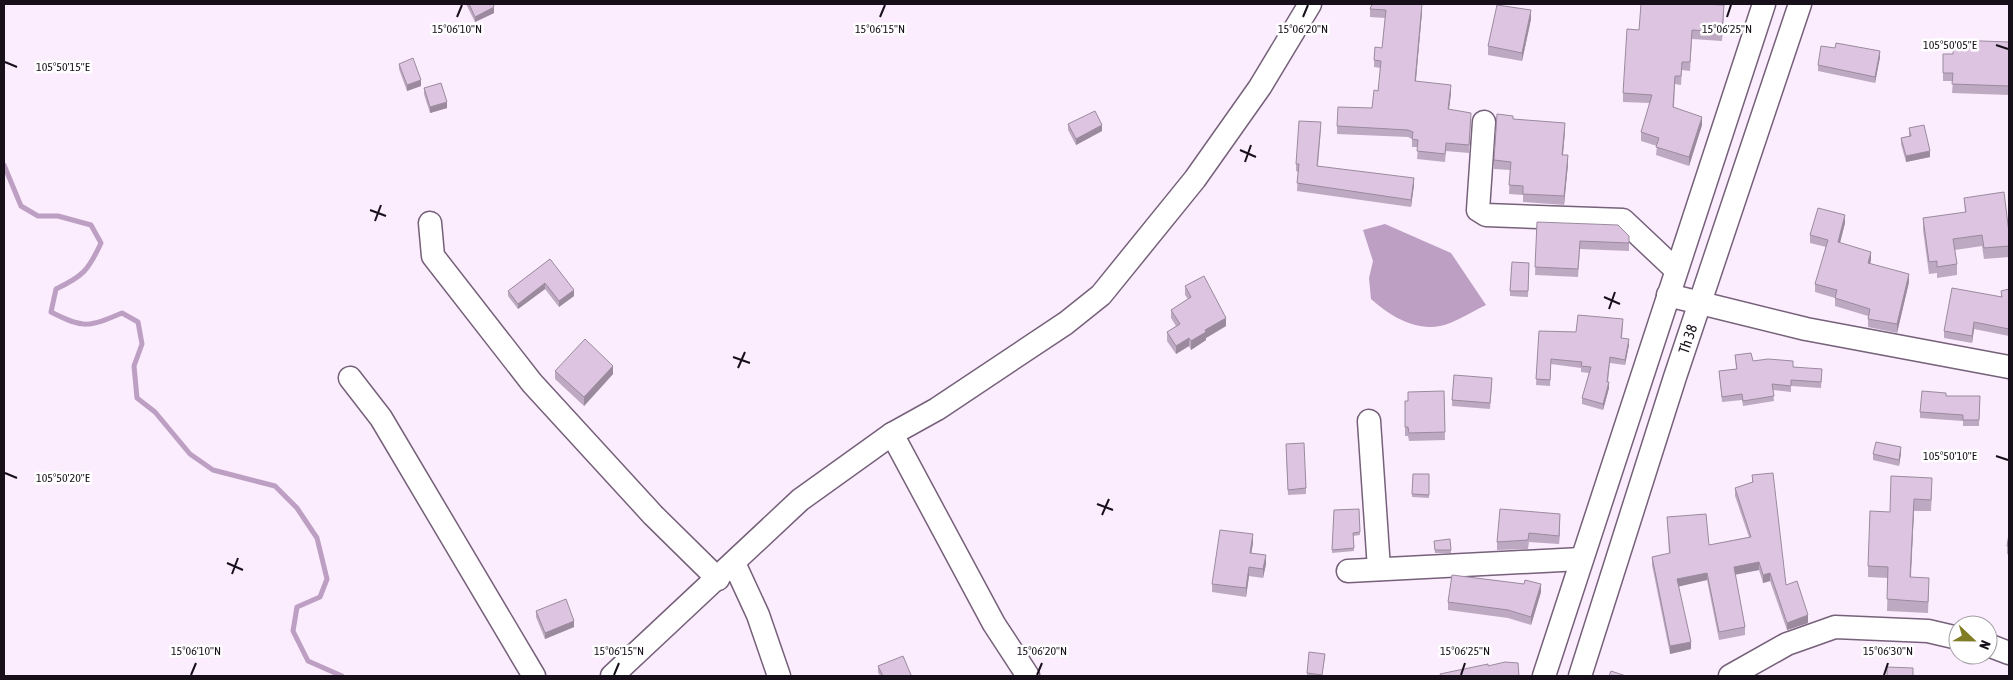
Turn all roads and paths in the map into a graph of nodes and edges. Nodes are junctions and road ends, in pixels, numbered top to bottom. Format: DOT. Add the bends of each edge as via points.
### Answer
graph roads {
  1 [pos="1764,4"];
  2 [pos="1800,4"];
  3 [pos="1307,5"];
  4 [pos="1484,122"];
  5 [pos="430,223"];
  6 [pos="1676,270"];
  7 [pos="1668,295"];
  8 [pos="1700,303"];
  9 [pos="2009,367"];
  10 [pos="350,378"];
  11 [pos="1369,421"];
  12 [pos="892,434"];
  13 [pos="1581,559"];
  14 [pos="734,563"];
  15 [pos="1379,569"];
  16 [pos="1348,571"];
  17 [pos="718,579"];
  18 [pos="1948,636"];
  19 [pos="534,676"];
  20 [pos="612,676"];
  21 [pos="779,676"];
  22 [pos="1028,676"];
  23 [pos="1544,676"];
  24 [pos="1580,676"];
  25 [pos="1730,676"];
  1 -- 6 [label="street"];
  2 -- 8 [label="street, Th 38"];
  3 -- 12 [label="street" via="1260,87 1195,179 1101,295 937,408"];
  4 -- 6 [label="street" via="1478,210 1486,215 1623,220"];
  5 -- 17 [label="street" via="433,256 532,383 652,515"];
  6 -- 7 [label="street"];
  7 -- 8 [label="street"];
  7 -- 13 [label="street"];
  8 -- 9 [label="street" via="1806,329"];
  8 -- 24 [label="street, Th 38"];
  10 -- 19 [label="street" via="380,418"];
  11 -- 15 [label="street"];
  12 -- 14 [label="street" via="800,500"];
  12 -- 22 [label="street" via="994,624"];
  13 -- 15 [label="street"];
  13 -- 23 [label="street"];
  14 -- 17 [label="street"];
  14 -- 21 [label="street" via="758,615"];
  15 -- 16 [label="street"];
  17 -- 20 [label="street"];
  18 -- 25 [label="street" via="1928,631 1835,626 1787,644"];
}
